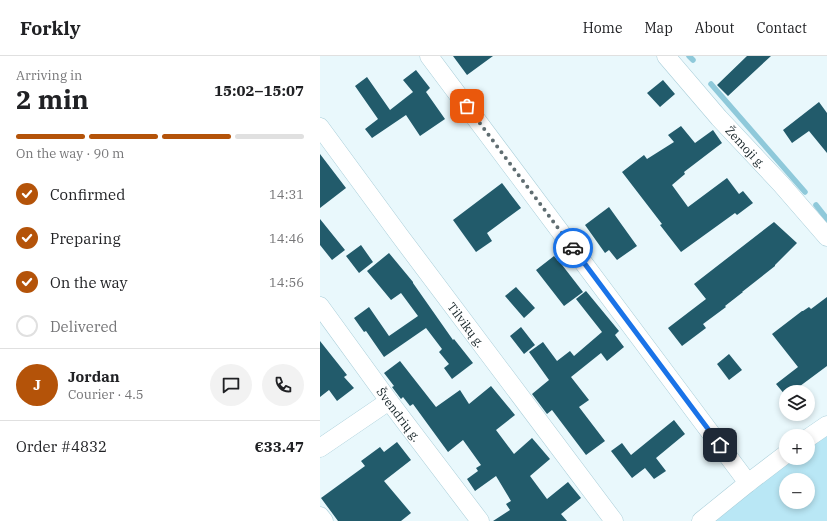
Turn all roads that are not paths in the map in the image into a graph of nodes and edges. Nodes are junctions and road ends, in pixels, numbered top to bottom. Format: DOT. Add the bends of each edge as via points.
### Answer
graph roads {
  1 [pos="430,56"];
  2 [pos="666,56"];
  3 [pos="320,126"];
  4 [pos="827,237"];
  5 [pos="320,306"];
  6 [pos="389,401"];
  7 [pos="827,425"];
  8 [pos="815,433"];
  9 [pos="320,448"];
  10 [pos="779,459"];
  11 [pos="748,483"];
  12 [pos="320,516"];
  13 [pos="324,521"];
  14 [pos="480,521"];
  15 [pos="614,521"];
  16 [pos="701,521"];
  1 -- 11 [label="street"];
  2 -- 4 [label="street, Žemoji g."];
  3 -- 15 [label="street, Tilvikų g."];
  5 -- 6 [label="street, Švendrių g."];
  6 -- 9 [label="street"];
  6 -- 14 [label="street, Švendrių g."];
  7 -- 8 [label="street"];
  10 -- 11 [label="street"];
  11 -- 16 [label="street"];
  12 -- 13 [label="street"];
}
